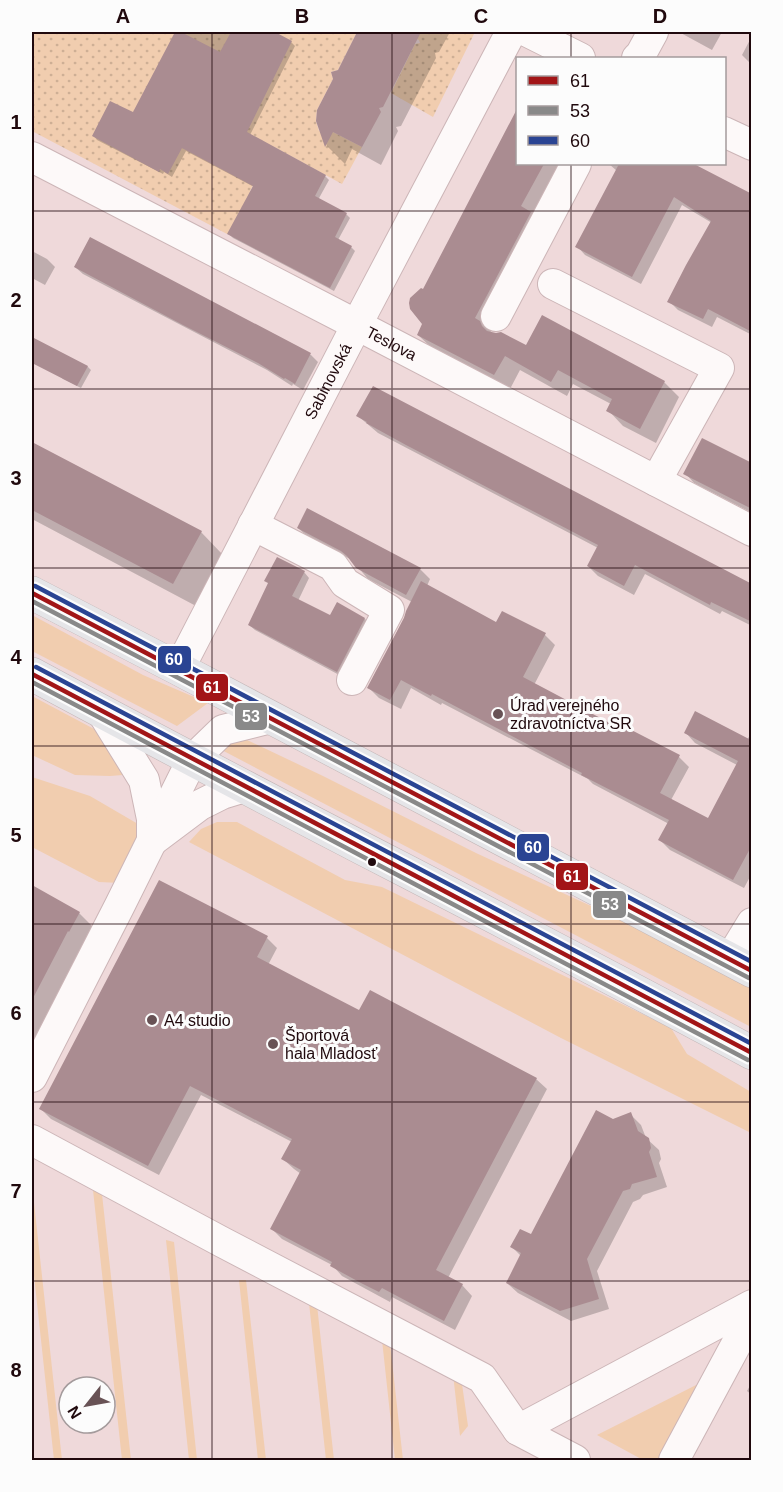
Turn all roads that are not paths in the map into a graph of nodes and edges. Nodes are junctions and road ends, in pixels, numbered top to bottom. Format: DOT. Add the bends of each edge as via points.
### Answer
graph roads {
  1 [pos="511,32"];
  2 [pos="528,32"];
  3 [pos="654,32"];
  4 [pos="578,57"];
  5 [pos="638,57"];
  6 [pos="726,133"];
  7 [pos="752,145"];
  8 [pos="32,157"];
  9 [pos="575,165"];
  10 [pos="553,284"];
  11 [pos="496,316"];
  12 [pos="357,325"];
  13 [pos="656,481"];
  14 [pos="253,525"];
  15 [pos="752,531"];
  16 [pos="32,593"];
  17 [pos="179,669"];
  18 [pos="32,674"];
  19 [pos="352,680"];
  20 [pos="102,712"];
  21 [pos="271,718"];
  22 [pos="192,760"];
  23 [pos="245,787"];
  24 [pos="153,841"];
  25 [pos="752,923"];
  26 [pos="741,965"];
  27 [pos="752,1053"];
  28 [pos="32,1077"];
  29 [pos="32,1140"];
  30 [pos="752,1305"];
  31 [pos="752,1315"];
  32 [pos="518,1430"];
  33 [pos="575,1461"];
  34 [pos="674,1461"];
  1 -- 12 [label="street, Sabinovská"];
  2 -- 4 [label="street"];
  3 -- 5 [label="street"];
  6 -- 7 [label="street"];
  8 -- 12 [label="street, Teslova"];
  9 -- 11 [label="street"];
  10 -- 13 [label="street" via="719,368"];
  12 -- 13 [label="street, Teslova"];
  12 -- 14 [label="street, Sabinovská"];
  13 -- 15 [label="street, Teslova"];
  14 -- 17 [label="street, Sabinovská"];
  14 -- 19 [label="street" via="333,566 345,584 389,610"];
  16 -- 17 [label="main road"];
  17 -- 21 [label="main road"];
  18 -- 20 [label="main road"];
  20 -- 22 [label="main road"];
  20 -- 24 [label="street" via="144,780"];
  21 -- 22 [label="street" via="223,730"];
  21 -- 26 [label="main road"];
  22 -- 23 [label="main road"];
  22 -- 24 [label="street"];
  23 -- 24 [label="street" via="200,805"];
  23 -- 27 [label="main road"];
  24 -- 28 [label="street"];
  25 -- 26 [label="street"];
  29 -- 32 [label="street" via="482,1378"];
  30 -- 32 [label="street"];
  31 -- 34 [label="street"];
  32 -- 33 [label="street"];
}
